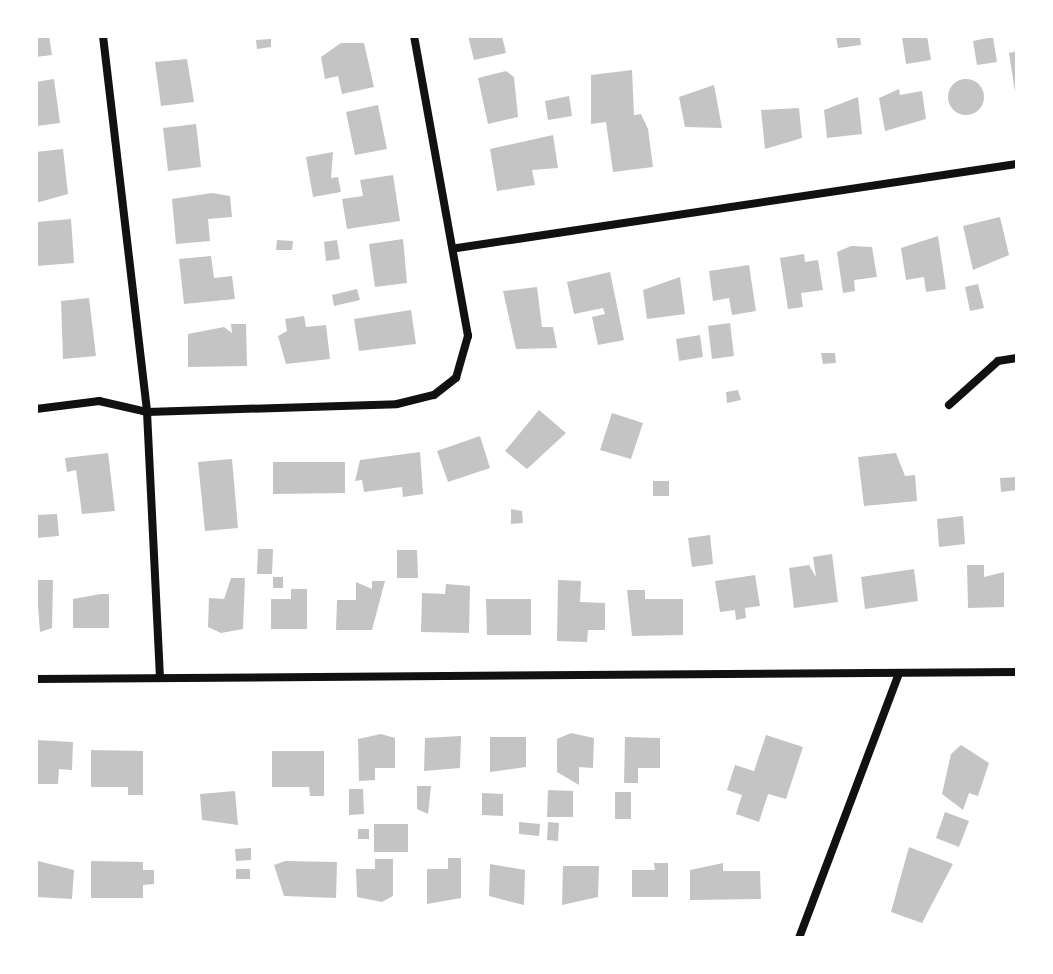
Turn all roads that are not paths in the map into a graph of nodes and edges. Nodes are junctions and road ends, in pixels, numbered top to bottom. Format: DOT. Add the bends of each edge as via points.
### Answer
graph roads {
  1 [pos="103,36"];
  2 [pos="414,36"];
  3 [pos="1017,164"];
  4 [pos="457,248"];
  5 [pos="1017,358"];
  6 [pos="949,405"];
  7 [pos="36,409"];
  8 [pos="147,412"];
  9 [pos="1017,672"];
  10 [pos="899,673"];
  11 [pos="160,677"];
  12 [pos="36,679"];
  13 [pos="799,938"];
  1 -- 8 [label="street"];
  2 -- 4 [label="street"];
  3 -- 4 [label="street"];
  4 -- 8 [label="street" via="467,355 456,378 434,395 397,404"];
  5 -- 6 [label="street" via="998,361"];
  7 -- 8 [label="street" via="99,401"];
  8 -- 11 [label="street"];
  9 -- 10 [label="street"];
  10 -- 11 [label="street"];
  10 -- 13 [label="street"];
  11 -- 12 [label="street"];
}
